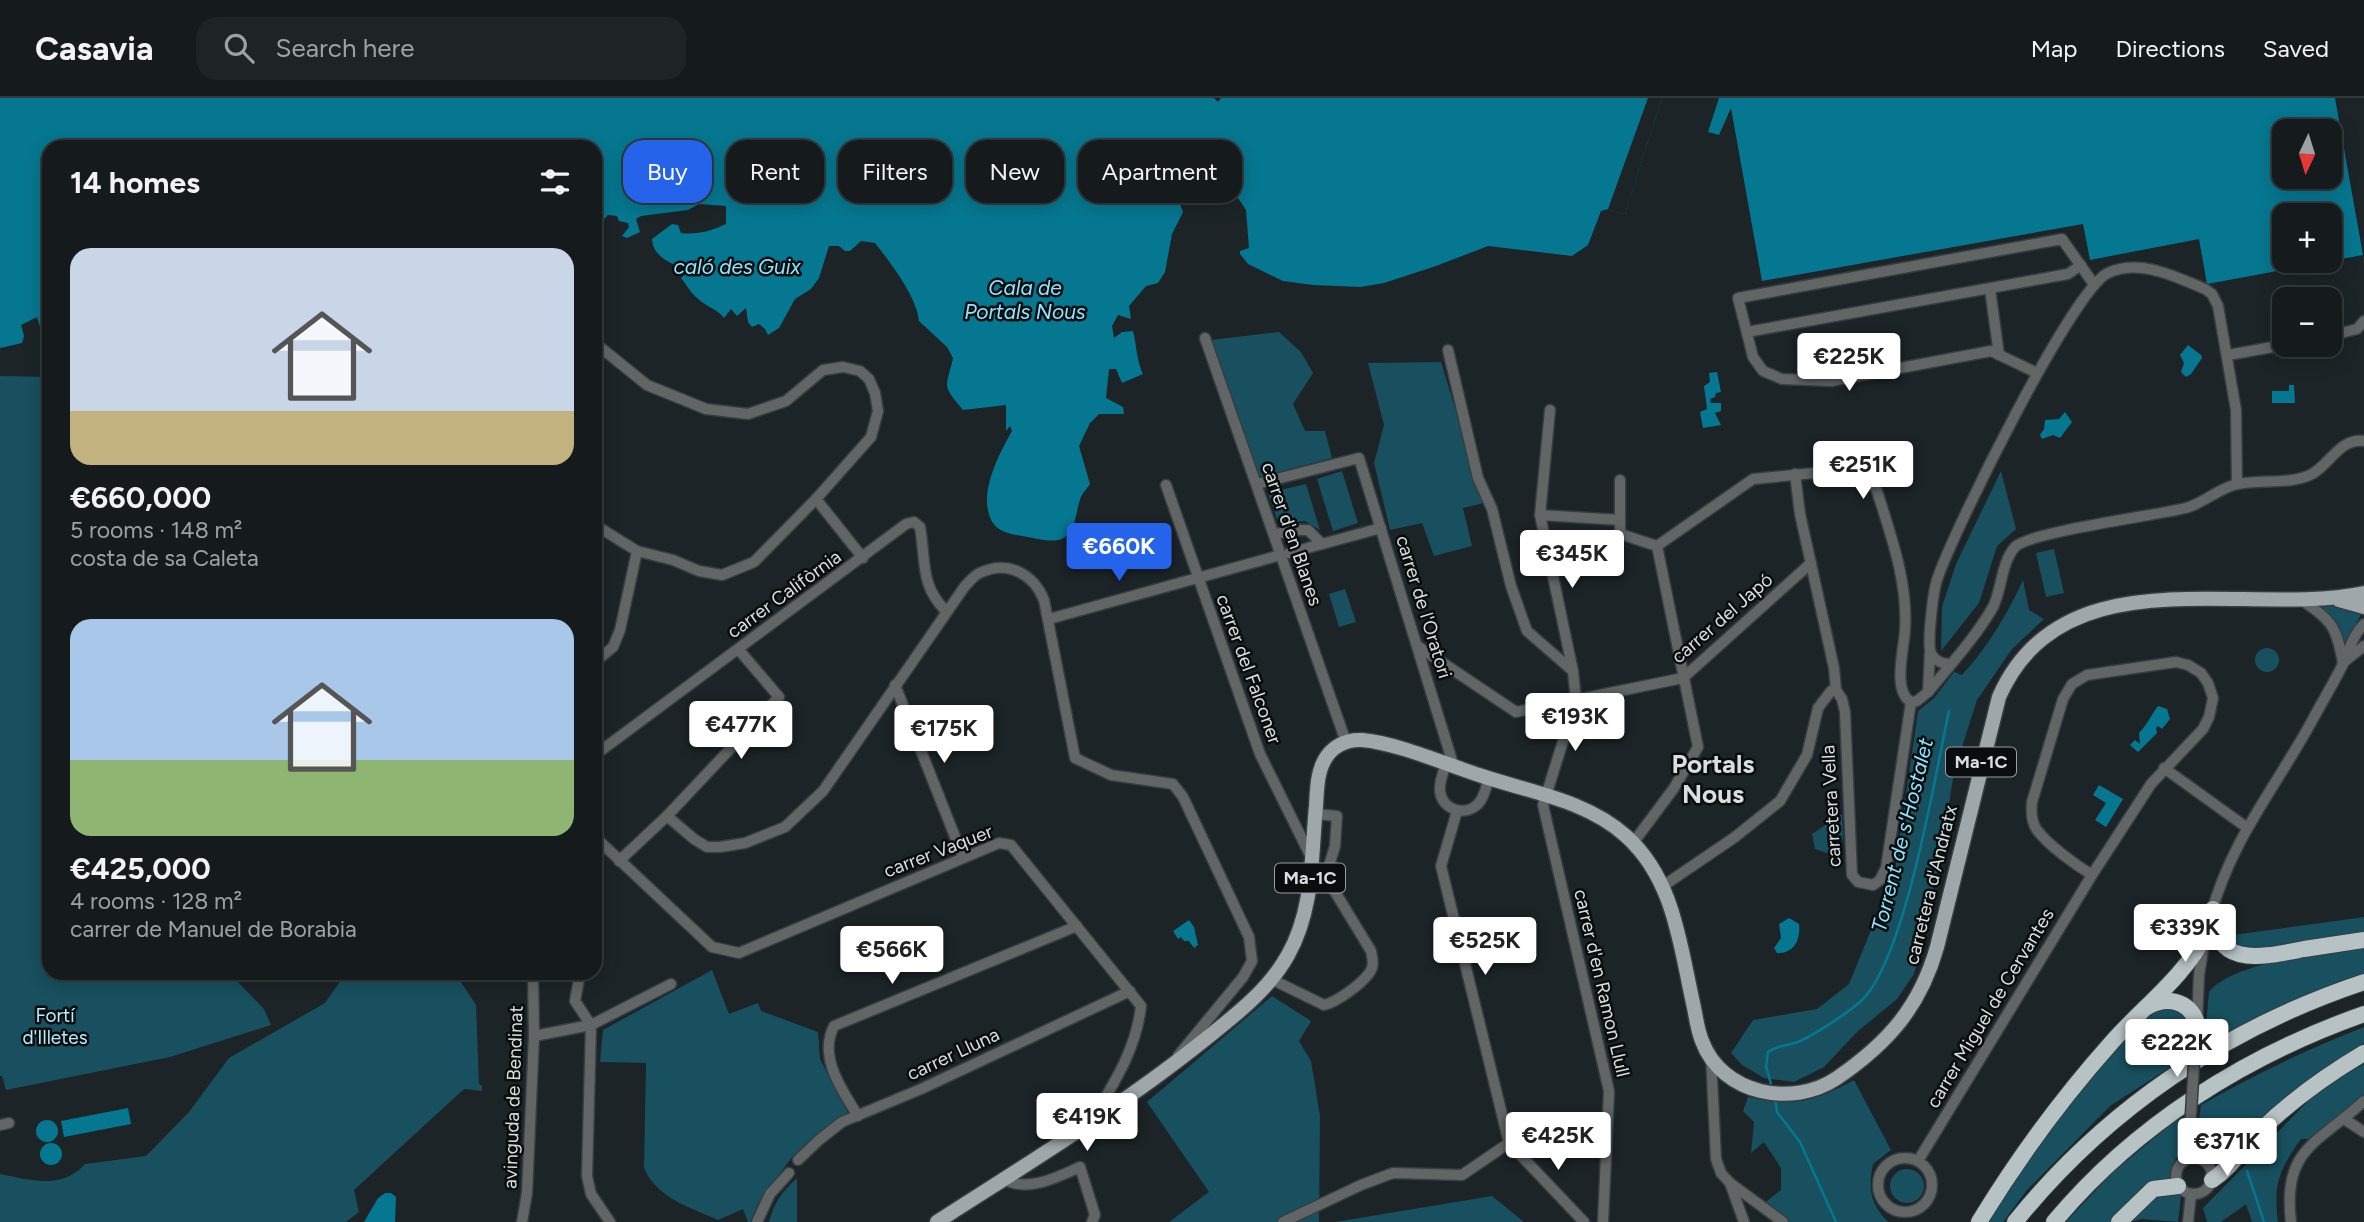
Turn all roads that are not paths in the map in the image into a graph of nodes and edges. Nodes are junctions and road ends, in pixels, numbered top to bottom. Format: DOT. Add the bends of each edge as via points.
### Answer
graph roads {
  1 [pos="2081,265"];
  2 [pos="2093,284"];
  3 [pos="1990,289"];
  4 [pos="2364,321"];
  5 [pos="1747,332"];
  6 [pos="2342,333"];
  7 [pos="1205,338"];
  8 [pos="2272,347"];
  9 [pos="602,349"];
  10 [pos="1448,350"];
  11 [pos="1999,355"];
  12 [pos="2228,355"];
  13 [pos="2036,373"];
  14 [pos="1550,410"];
  15 [pos="2364,440"];
  16 [pos="1796,474"];
  17 [pos="1620,480"];
  18 [pos="1257,484"];
  19 [pos="2237,484"];
  20 [pos="1166,485"];
  21 [pos="816,499"];
  22 [pos="1540,515"];
  23 [pos="1620,520"];
  24 [pos="1381,528"];
  25 [pos="602,529"];
  26 [pos="1274,535"];
  27 [pos="1322,544"];
  28 [pos="1657,546"];
  29 [pos="637,551"];
  30 [pos="1289,553"];
  31 [pos="1277,556"];
  32 [pos="863,558"];
  33 [pos="1811,563"];
  34 [pos="1198,578"];
  35 [pos="2364,593"];
  36 [pos="2299,599"];
  37 [pos="2335,599"];
  38 [pos="2364,607"];
  39 [pos="946,611"];
  40 [pos="1049,619"];
  41 [pos="2364,624"];
  42 [pos="2364,646"];
  43 [pos="1419,648"];
  44 [pos="739,650"];
  45 [pos="1930,651"];
  46 [pos="602,656"];
  47 [pos="2343,663"];
  48 [pos="1951,664"];
  49 [pos="1573,671"];
  50 [pos="1684,678"];
  51 [pos="895,685"];
  52 [pos="1836,690"];
  53 [pos="1928,692"];
  54 [pos="1576,700"];
  55 [pos="1911,702"];
  56 [pos="1346,742"];
  57 [pos="602,750"];
  58 [pos="1450,766"];
  59 [pos="2164,768"];
  60 [pos="1489,779"];
  61 [pos="1545,796"];
  62 [pos="1457,811"];
  63 [pos="1315,814"];
  64 [pos="667,816"];
  65 [pos="2246,827"];
  66 [pos="1633,843"];
  67 [pos="602,844"];
  68 [pos="963,857"];
  69 [pos="1312,859"];
  70 [pos="619,861"];
  71 [pos="2092,874"];
  72 [pos="1664,886"];
  73 [pos="2213,909"];
  74 [pos="1077,926"];
  75 [pos="2206,934"];
  76 [pos="2364,940"];
  77 [pos="533,980"];
  78 [pos="579,980"];
  79 [pos="1273,980"];
  80 [pos="2364,982"];
  81 [pos="671,984"];
  82 [pos="1130,990"];
  83 [pos="2139,1012"];
  84 [pos="2364,1014"];
  85 [pos="592,1025"];
  86 [pos="2196,1027"];
  87 [pos="534,1037"];
  88 [pos="2364,1053"];
  89 [pos="1711,1057"];
  90 [pos="1166,1070"];
  91 [pos="2364,1101"];
  92 [pos="858,1116"];
  93 [pos="2344,1119"];
  94 [pos="1089,1125"];
  95 [pos="2364,1132"];
  96 [pos="1509,1143"];
  97 [pos="2193,1158"];
  98 [pos="798,1160"];
  99 [pos="1918,1161"];
  100 [pos="789,1173"];
  101 [pos="1004,1179"];
  102 [pos="2212,1180"];
  103 [pos="1730,1183"];
  104 [pos="2185,1190"];
  105 [pos="522,1222"];
  106 [pos="610,1222"];
  107 [pos="757,1222"];
  108 [pos="937,1222"];
  109 [pos="1092,1222"];
  110 [pos="1283,1222"];
  111 [pos="1584,1222"];
  112 [pos="1603,1222"];
  113 [pos="1744,1222"];
  114 [pos="1783,1222"];
  115 [pos="1979,1222"];
  116 [pos="2015,1222"];
  117 [pos="2054,1222"];
  118 [pos="2119,1222"];
  119 [pos="2188,1222"];
  120 [pos="2291,1222"];
  1 -- 2 [label="street"];
  1 -- 3 [label="street" via="2068,274"];
  1 -- 5 [label="street" via="2062,239 1738,298"];
  2 -- 12 [label="street" via="2108,273 2141,267 2205,289 2218,306"];
  2 -- 13 [label="street"];
  3 -- 5 [label="street"];
  3 -- 11 [label="street"];
  4 -- 6 [label="street" via="2357,329"];
  5 -- 11 [label="street" via="1763,371 1782,379 1831,381 1991,351"];
  7 -- 18 [label="street, carrer d'en Blanes"];
  8 -- 12 [label="street"];
  9 -- 21 [label="street" via="647,385 706,409 748,414 786,401 823,370 843,367 860,371 876,393 878,411 871,437"];
  10 -- 49 [label="street" via="1478,478 1492,509 1527,631"];
  11 -- 13 [label="street"];
  12 -- 19 [label="street" via="2236,410"];
  13 -- 45 [label="street" via="1938,576"];
  14 -- 22 [label="street"];
  15 -- 19 [label="street" via="2346,443 2314,473 2297,480"];
  16 -- 28 [label="street" via="1753,479"];
  16 -- 33 [label="street"];
  16 -- 55 [label="street" via="1857,472 1870,479 1877,491 1901,573 1906,628 1900,685"];
  17 -- 23 [label="street"];
  18 -- 24 [label="street, carrer de l'Oratori" via="1359,458"];
  18 -- 26 [label="street, carrer d'en Blanes"];
  19 -- 48 [label="street" via="2188,507 2081,528 2016,547 1992,608"];
  20 -- 34 [label="street, carrer del Falconer"];
  21 -- 29 [label="street" via="754,562 722,575"];
  21 -- 32 [label="street"];
  22 -- 23 [label="street"];
  22 -- 49 [label="street"];
  23 -- 28 [label="street" via="1620,534"];
  24 -- 27 [label="street"];
  24 -- 43 [label="street, carrer de l'Oratori"];
  25 -- 29 [label="street"];
  26 -- 27 [label="street" via="1308,530"];
  26 -- 56 [label="street, carrer d'en Blanes"];
  27 -- 30 [label="street"];
  28 -- 50 [label="street"];
  29 -- 46 [label="street" via="620,630 613,647"];
  31 -- 34 [label="street"];
  32 -- 39 [label="street, carrer Califòrnia" via="914,522 920,527 927,585"];
  32 -- 44 [label="street, carrer Califòrnia"];
  33 -- 50 [label="street, carrer del Japó"];
  33 -- 52 [label="street"];
  34 -- 40 [label="street"];
  34 -- 69 [label="street, carrer del Falconer" via="1260,754"];
  35 -- 37 [label="main road, carretera d'Andratx / Ma-1C"];
  36 -- 37 [label="main road, carretera d'Andratx / Ma-1C"];
  36 -- 47 [label="street" via="2332,623"];
  36 -- 89 [label="main road, carretera d'Andratx / Ma-1C" via="2171,599 2111,606 2064,624 2030,649 1999,696 1932,963 1919,997 1892,1031 1823,1086 1774,1095 1731,1077"];
  37 -- 38 [label="main road, carretera d'Andratx / Ma-1C"];
  39 -- 40 [label="street" via="978,574 1008,568 1022,572 1039,587"];
  39 -- 51 [label="street"];
  40 -- 90 [label="street" via="1075,758 1111,775 1173,784 1249,937 1252,961 1243,976"];
  41 -- 47 [label="street"];
  42 -- 47 [label="street"];
  43 -- 54 [label="street, carrer del Japó" via="1516,712"];
  43 -- 58 [label="street, carrer de l'Oratori"];
  44 -- 57 [label="street, carrer Califòrnia"];
  44 -- 64 [label="street" via="779,697"];
  45 -- 48 [label="street" via="1937,661"];
  45 -- 53 [label="street"];
  47 -- 65 [label="street"];
  48 -- 53 [label="street"];
  49 -- 54 [label="street"];
  50 -- 54 [label="street, carrer del Japó"];
  50 -- 66 [label="street" via="1698,747"];
  51 -- 64 [label="street" via="823,791 785,827 746,843 707,847"];
  51 -- 68 [label="street"];
  52 -- 55 [label="street, carretera Vella" via="1845,712 1852,875 1858,883 1873,886 1886,868"];
  52 -- 72 [label="street" via="1818,708 1807,755 1780,801"];
  53 -- 55 [label="street"];
  54 -- 61 [label="street"];
  56 -- 58 [label="main road, carretera d'Andratx / Ma-1C" via="1376,743"];
  56 -- 63 [label="main road, Ma-1C" via="1330,752 1321,766"];
  58 -- 60 [label="main road, carretera d'Andratx / Ma-1C"];
  58 -- 62 [label="street" via="1440,793"];
  59 -- 65 [label="street"];
  59 -- 71 [label="street, carrer Miguel de Cervantes"];
  59 -- 71 [label="street, carrer Miguel de Cervantes" via="2209,718 2213,698 2200,673 2176,662 2087,675 2072,684 2063,699 2031,812 2036,829"];
  60 -- 61 [label="main road, carretera d'Andratx / Ma-1C"];
  60 -- 62 [label="street" via="1476,806"];
  61 -- 66 [label="main road, carretera d'Andratx / Ma-1C" via="1600,817"];
  61 -- 112 [label="street, carrer d'en Ramon Llull" via="1543,805 1609,1091"];
  62 -- 96 [label="street" via="1441,866"];
  63 -- 69 [label="main road, Ma-1C"];
  63 -- 79 [label="street" via="1337,816 1329,882 1371,951 1374,964 1369,974 1335,1002 1324,1005"];
  64 -- 70 [label="street"];
  65 -- 73 [label="street"];
  66 -- 72 [label="main road, carretera d'Andratx / Ma-1C"];
  67 -- 70 [label="street, carrer Vaquer"];
  68 -- 70 [label="street, carrer Vaquer" via="739,953 712,947"];
  68 -- 74 [label="street, carrer Vaquer" via="999,843 1012,845"];
  69 -- 79 [label="main road, Ma-1C" via="1303,924"];
  71 -- 99 [label="street, carrer Miguel de Cervantes"];
  72 -- 89 [label="main road, carretera d'Andratx / Ma-1C" via="1701,1040"];
  73 -- 75 [label="street"];
  73 -- 76 [label="highway" via="2217,937 2239,955"];
  74 -- 82 [label="street, carrer Vaquer"];
  74 -- 92 [label="street" via="834,1026 828,1051 835,1078"];
  75 -- 83 [label="highway" via="2190,960"];
  75 -- 86 [label="street"];
  77 -- 87 [label="street, avinguda de Bendinat"];
  78 -- 85 [label="street" via="575,1001"];
  79 -- 90 [label="main road, Ma-1C"];
  80 -- 116 [label="highway" via="2262,1024 2172,1076 2079,1151"];
  81 -- 85 [label="street"];
  82 -- 92 [label="street, carrer Lluna"];
  82 -- 94 [label="street, carrer Vaquer" via="1142,1006 1139,1027 1126,1064"];
  83 -- 86 [label="highway" via="2162,1001 2176,1001 2192,1012"];
  83 -- 115 [label="highway" via="2052,1113"];
  84 -- 117 [label="highway" via="2276,1051 2191,1100 2123,1152"];
  85 -- 87 [label="street"];
  85 -- 106 [label="street" via="587,1176 591,1194"];
  86 -- 97 [label="street, bridge" via="2190,1130"];
  87 -- 105 [label="street, avinguda de Bendinat"];
  88 -- 102 [label="highway" via="2286,1107"];
  89 -- 103 [label="street" via="1716,1159"];
  90 -- 94 [label="main road, Ma-1C"];
  91 -- 93 [label="street"];
  92 -- 98 [label="street, carrer Lluna" via="842,1122"];
  93 -- 95 [label="street"];
  93 -- 120 [label="street" via="2295,1165 2289,1192"];
  94 -- 101 [label="main road, Ma-1C"];
  96 -- 110 [label="street" via="1462,1175 1393,1173"];
  96 -- 111 [label="street"];
  97 -- 102 [label="street" via="2208,1164"];
  97 -- 104 [label="street" via="2178,1168 2176,1180"];
  99 -- 99 [label="street" via="1895,1160 1880,1174 1882,1199 1896,1210 1914,1211 1928,1200 1933,1182"];
  100 -- 107 [label="street" via="769,1194"];
  101 -- 108 [label="main road, Ma-1C"];
  101 -- 109 [label="street" via="1012,1184 1048,1181 1080,1167 1095,1215"];
  102 -- 104 [label="street" via="2202,1193"];
  103 -- 113 [label="street"];
  103 -- 114 [label="street"];
  104 -- 118 [label="highway" via="2153,1189"];
  104 -- 119 [label="street"];
}
